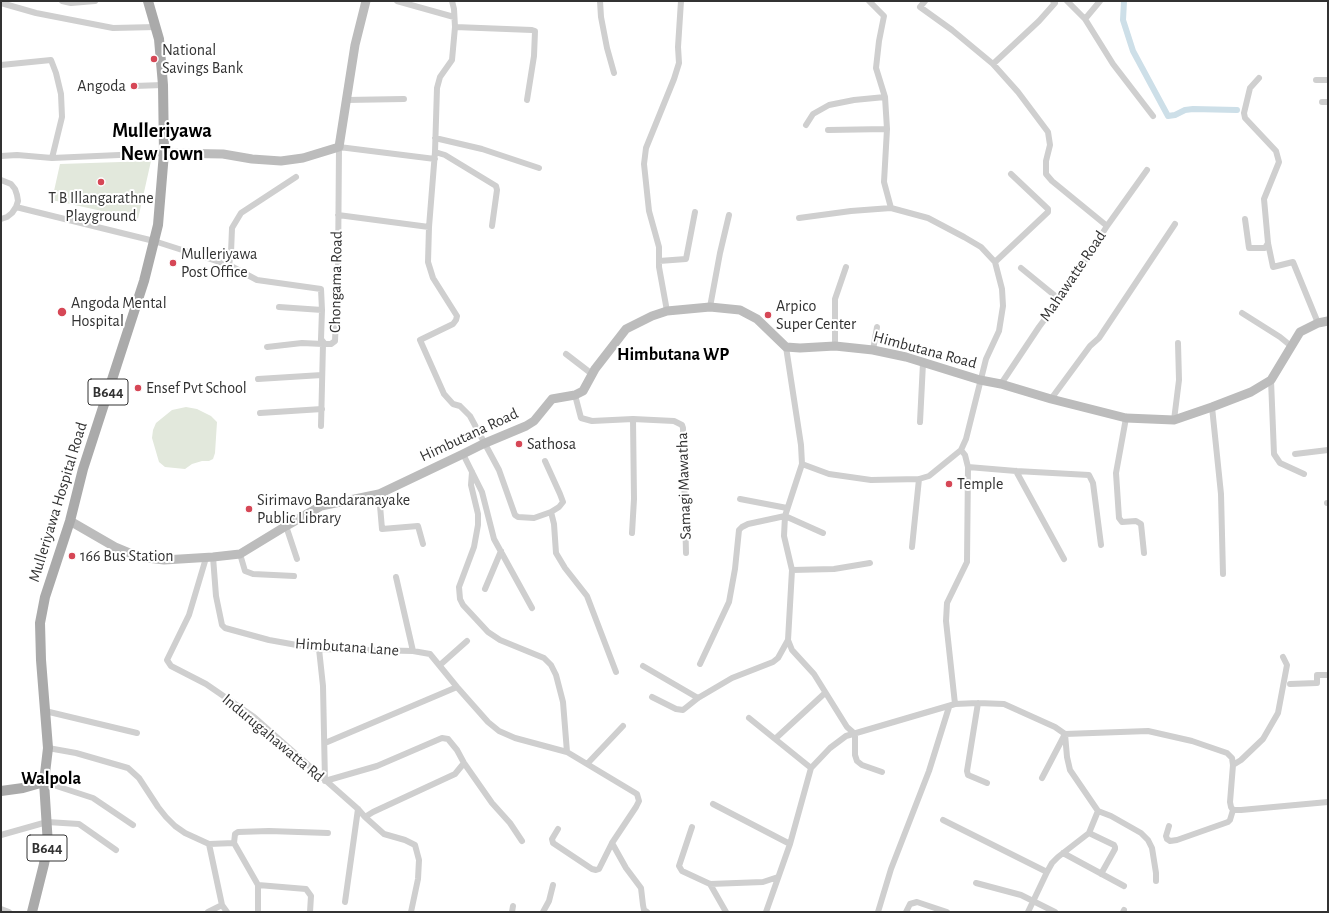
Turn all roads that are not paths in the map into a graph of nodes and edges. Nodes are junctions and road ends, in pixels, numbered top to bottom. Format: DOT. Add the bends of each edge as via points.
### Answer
graph roads {
  1 [pos="62,1"];
  2 [pos="95,1"];
  3 [pos="148,1"];
  4 [pos="366,1"];
  5 [pos="397,1"];
  6 [pos="452,1"];
  7 [pos="600,1"];
  8 [pos="681,1"];
  9 [pos="869,1"];
  10 [pos="925,1"];
  11 [pos="1067,1"];
  12 [pos="1100,1"];
  13 [pos="1055,2"];
  14 [pos="1,3"];
  15 [pos="454,17"];
  16 [pos="1085,19"];
  17 [pos="455,26"];
  18 [pos="156,27"];
  19 [pos="993,64"];
  20 [pos="1,65"];
  21 [pos="614,73"];
  22 [pos="1259,78"];
  23 [pos="1316,80"];
  24 [pos="1328,80"];
  25 [pos="163,85"];
  26 [pos="134,86"];
  27 [pos="885,97"];
  28 [pos="404,99"];
  29 [pos="346,100"];
  30 [pos="527,100"];
  31 [pos="1152,116"];
  32 [pos="806,125"];
  33 [pos="887,128"];
  34 [pos="828,130"];
  35 [pos="436,138"];
  36 [pos="339,147"];
  37 [pos="435,152"];
  38 [pos="164,153"];
  39 [pos="1,156"];
  40 [pos="52,158"];
  41 [pos="434,159"];
  42 [pos="540,168"];
  43 [pos="1148,170"];
  44 [pos="1011,174"];
  45 [pos="296,176"];
  46 [pos="1,180"];
  47 [pos="16,207"];
  48 [pos="891,208"];
  49 [pos="695,212"];
  50 [pos="729,215"];
  51 [pos="338,216"];
  52 [pos="799,218"];
  53 [pos="1,219"];
  54 [pos="1245,219"];
  55 [pos="1175,224"];
  56 [pos="492,226"];
  57 [pos="1107,226"];
  58 [pos="429,227"];
  59 [pos="154,241"];
  60 [pos="1268,244"];
  61 [pos="658,261"];
  62 [pos="996,262"];
  63 [pos="229,265"];
  64 [pos="846,267"];
  65 [pos="1021,268"];
  66 [pos="1059,299"];
  67 [pos="279,306"];
  68 [pos="710,307"];
  69 [pos="322,310"];
  70 [pos="667,311"];
  71 [pos="1242,313"];
  72 [pos="1328,320"];
  73 [pos="1318,323"];
  74 [pos="877,327"];
  75 [pos="322,342"];
  76 [pos="1178,344"];
  77 [pos="834,346"];
  78 [pos="1290,346"];
  79 [pos="268,347"];
  80 [pos="786,347"];
  81 [pos="873,350"];
  82 [pos="566,354"];
  83 [pos="924,363"];
  84 [pos="322,374"];
  85 [pos="592,374"];
  86 [pos="258,379"];
  87 [pos="980,380"];
  88 [pos="1271,380"];
  89 [pos="1001,384"];
  90 [pos="575,395"];
  91 [pos="1051,399"];
  92 [pos="1212,407"];
  93 [pos="322,408"];
  94 [pos="260,413"];
  95 [pos="1126,418"];
  96 [pos="634,419"];
  97 [pos="1174,420"];
  98 [pos="920,422"];
  99 [pos="321,426"];
  100 [pos="483,444"];
  101 [pos="961,450"];
  102 [pos="1328,450"];
  103 [pos="463,454"];
  104 [pos="1295,454"];
  105 [pos="545,461"];
  106 [pos="802,464"];
  107 [pos="968,467"];
  108 [pos="1016,471"];
  109 [pos="472,472"];
  110 [pos="1304,474"];
  111 [pos="919,479"];
  112 [pos="379,494"];
  113 [pos="740,499"];
  114 [pos="788,508"];
  115 [pos="551,512"];
  116 [pos="785,516"];
  117 [pos="70,521"];
  118 [pos="286,526"];
  119 [pos="632,533"];
  120 [pos="823,533"];
  121 [pos="423,544"];
  122 [pos="1101,545"];
  123 [pos="912,547"];
  124 [pos="501,551"];
  125 [pos="686,553"];
  126 [pos="1144,553"];
  127 [pos="240,554"];
  128 [pos="209,557"];
  129 [pos="296,559"];
  130 [pos="1064,559"];
  131 [pos="870,563"];
  132 [pos="792,570"];
  133 [pos="1223,574"];
  134 [pos="294,576"];
  135 [pos="396,577"];
  136 [pos="485,589"];
  137 [pos="532,608"];
  138 [pos="788,640"];
  139 [pos="467,641"];
  140 [pos="319,649"];
  141 [pos="413,651"];
  142 [pos="1283,657"];
  143 [pos="700,664"];
  144 [pos="440,665"];
  145 [pos="642,666"];
  146 [pos="616,672"];
  147 [pos="1328,675"];
  148 [pos="1290,684"];
  149 [pos="457,687"];
  150 [pos="826,693"];
  151 [pos="652,697"];
  152 [pos="698,698"];
  153 [pos="978,702"];
  154 [pos="955,704"];
  155 [pos="949,707"];
  156 [pos="45,711"];
  157 [pos="749,718"];
  158 [pos="623,726"];
  159 [pos="137,733"];
  160 [pos="855,734"];
  161 [pos="1065,734"];
  162 [pos="775,740"];
  163 [pos="325,743"];
  164 [pos="48,748"];
  165 [pos="567,752"];
  166 [pos="464,763"];
  167 [pos="588,763"];
  168 [pos="1233,766"];
  169 [pos="811,768"];
  170 [pos="882,772"];
  171 [pos="1042,778"];
  172 [pos="325,781"];
  173 [pos="44,782"];
  174 [pos="987,783"];
  175 [pos="1,791"];
  176 [pos="1328,802"];
  177 [pos="713,804"];
  178 [pos="358,809"];
  179 [pos="1233,810"];
  180 [pos="1098,811"];
  181 [pos="365,817"];
  182 [pos="942,820"];
  183 [pos="47,822"];
  184 [pos="133,826"];
  185 [pos="1169,826"];
  186 [pos="692,827"];
  187 [pos="558,829"];
  188 [pos="328,833"];
  189 [pos="1089,833"];
  190 [pos="1,835"];
  191 [pos="522,841"];
  192 [pos="612,842"];
  193 [pos="234,843"];
  194 [pos="209,844"];
  195 [pos="790,844"];
  196 [pos="116,850"];
  197 [pos="1063,853"];
  198 [pos="1047,872"];
  199 [pos="1101,874"];
  200 [pos="778,877"];
  201 [pos="1156,881"];
  202 [pos="976,883"];
  203 [pos="554,884"];
  204 [pos="710,884"];
  205 [pos="258,885"];
  206 [pos="1124,886"];
  207 [pos="1033,901"];
  208 [pos="345,902"];
  209 [pos="222,905"];
  210 [pos="1,909"];
  211 [pos="9,912"];
  212 [pos="32,912"];
  213 [pos="208,912"];
  214 [pos="227,912"];
  215 [pos="258,912"];
  216 [pos="310,912"];
  217 [pos="411,912"];
  218 [pos="543,912"];
  219 [pos="647,912"];
  220 [pos="726,912"];
  221 [pos="766,912"];
  222 [pos="878,912"];
  223 [pos="906,912"];
  224 [pos="947,912"];
  225 [pos="1028,912"];
  226 [pos="1054,912"];
  1 -- 2 [label="street"];
  3 -- 18 [label="main road, Mulleriyawa Hospital Road / B644"];
  4 -- 29 [label="street" via="355,45"];
  5 -- 15 [label="street"];
  6 -- 15 [label="street"];
  7 -- 21 [label="street" via="607,48"];
  8 -- 61 [label="street" via="679,63 646,148 644,164 649,211 659,247"];
  9 -- 27 [label="street" via="884,16 876,68"];
  10 -- 19 [label="street, Mahawatte Road" via="920,7"];
  11 -- 16 [label="street"];
  12 -- 16 [label="street"];
  13 -- 19 [label="street"];
  14 -- 18 [label="street" via="36,13 113,28"];
  15 -- 17 [label="street"];
  16 -- 31 [label="street" via="1113,64"];
  17 -- 30 [label="street" via="535,32"];
  17 -- 35 [label="street" via="452,60 440,77 437,88"];
  18 -- 25 [label="main road, Mulleriyawa Hospital Road / B644"];
  19 -- 57 [label="street, Mahawatte Road" via="1048,132 1050,145 1046,174"];
  20 -- 40 [label="street" via="51,60 61,94 62,117"];
  22 -- 60 [label="street" via="1250,88 1244,113 1245,118 1276,152 1279,162 1264,199"];
  23 -- 24 [label="street"];
  25 -- 26 [label="street"];
  25 -- 38 [label="main road, Mulleriyawa Hospital Road / B644"];
  27 -- 32 [label="street" via="829,106 813,114"];
  27 -- 33 [label="street"];
  28 -- 29 [label="street"];
  29 -- 36 [label="street"];
  33 -- 34 [label="street"];
  33 -- 48 [label="street" via="884,182"];
  35 -- 37 [label="street"];
  35 -- 42 [label="street" via="482,149"];
  36 -- 38 [label="street" via="303,158 281,161 223,154"];
  36 -- 41 [label="street"];
  36 -- 51 [label="street, Chongama Road"];
  37 -- 41 [label="street"];
  37 -- 56 [label="street" via="445,155 496,186"];
  38 -- 40 [label="street"];
  38 -- 59 [label="main road, Mulleriyawa Hospital Road / B644" via="158,225"];
  39 -- 40 [label="street"];
  41 -- 58 [label="street"];
  43 -- 57 [label="street"];
  44 -- 62 [label="street" via="1048,209 1048,212"];
  45 -- 63 [label="street" via="241,213 232,228 232,253"];
  46 -- 47 [label="street" via="15,189 18,201"];
  47 -- 53 [label="street" via="12,213"];
  47 -- 59 [label="street, Chongama Road"];
  48 -- 52 [label="street"];
  48 -- 62 [label="street" via="928,218 981,247"];
  49 -- 61 [label="street" via="686,259"];
  50 -- 68 [label="street"];
  51 -- 58 [label="street"];
  51 -- 75 [label="street, Chongama Road" via="335,341 331,344"];
  54 -- 60 [label="street" via="1249,248 1265,248"];
  55 -- 91 [label="street" via="1099,338 1090,346"];
  57 -- 66 [label="street, Mahawatte Road"];
  58 -- 100 [label="street" via="428,262 433,278 457,316 453,324 420,340 444,394 470,416"];
  59 -- 63 [label="street, Chongama Road"];
  59 -- 117 [label="main road, Mulleriyawa Hospital Road / B644" via="144,282 83,469"];
  60 -- 73 [label="street" via="1273,267 1292,262"];
  61 -- 70 [label="street"];
  62 -- 87 [label="street" via="1003,306 999,331"];
  63 -- 69 [label="street, Chongama Road" via="261,281 321,289"];
  64 -- 77 [label="street" via="835,298"];
  65 -- 66 [label="street"];
  66 -- 89 [label="street, Mahawatte Road"];
  67 -- 69 [label="street"];
  68 -- 70 [label="street"];
  68 -- 80 [label="street" via="740,310 757,319"];
  69 -- 75 [label="street, Chongama Road"];
  70 -- 85 [label="street" via="626,329"];
  71 -- 78 [label="street"];
  72 -- 73 [label="street, Himbutana Road"];
  73 -- 78 [label="street, Himbutana Road" via="1300,332"];
  74 -- 81 [label="street"];
  75 -- 79 [label="street"];
  75 -- 84 [label="street"];
  76 -- 97 [label="street" via="1179,380"];
  77 -- 80 [label="street, Himbutana Road"];
  77 -- 81 [label="street, Himbutana Road"];
  78 -- 88 [label="street, Himbutana Road"];
  80 -- 106 [label="street"];
  81 -- 83 [label="street, Himbutana Road"];
  82 -- 85 [label="street"];
  83 -- 87 [label="street, Himbutana Road"];
  83 -- 98 [label="street"];
  84 -- 86 [label="street"];
  84 -- 93 [label="street"];
  85 -- 90 [label="street" via="583,391"];
  87 -- 89 [label="street, Himbutana Road"];
  87 -- 101 [label="street"];
  88 -- 92 [label="street, Himbutana Road" via="1251,392"];
  88 -- 110 [label="street" via="1274,454 1280,463"];
  89 -- 91 [label="street, Himbutana Road"];
  90 -- 96 [label="street, Samagi Mawatha" via="581,418"];
  90 -- 100 [label="street, Himbutana Road" via="552,399 526,426"];
  91 -- 95 [label="street, Himbutana Road"];
  92 -- 97 [label="street, Himbutana Road"];
  92 -- 133 [label="street" via="1221,494"];
  93 -- 94 [label="street"];
  93 -- 99 [label="street"];
  95 -- 97 [label="street, Himbutana Road"];
  95 -- 126 [label="street" via="1116,473 1119,518 1122,522 1136,521 1142,524"];
  96 -- 119 [label="street"];
  96 -- 125 [label="street, Samagi Mawatha" via="674,421 682,425"];
  100 -- 103 [label="street, Himbutana Road"];
  100 -- 115 [label="street" via="499,470 515,514 518,517 534,518"];
  101 -- 107 [label="street"];
  101 -- 111 [label="street" via="929,476"];
  102 -- 104 [label="street"];
  103 -- 109 [label="street"];
  103 -- 112 [label="street, Himbutana Road"];
  105 -- 115 [label="street" via="562,502"];
  106 -- 111 [label="street" via="829,474 870,480"];
  106 -- 114 [label="street"];
  107 -- 108 [label="street"];
  107 -- 154 [label="street" via="967,562 947,603 946,615"];
  108 -- 122 [label="street" via="1089,475 1093,483"];
  108 -- 130 [label="street"];
  109 -- 124 [label="street" via="482,492 494,539"];
  109 -- 165 [label="street" via="471,485 478,525 474,547 459,587 460,599 488,632 500,640 544,658 551,665 562,702"];
  111 -- 123 [label="street"];
  112 -- 118 [label="street, Himbutana Road" via="321,506"];
  112 -- 121 [label="street" via="382,529 418,526"];
  113 -- 114 [label="street"];
  114 -- 116 [label="street"];
  115 -- 146 [label="street" via="556,553 587,596"];
  116 -- 120 [label="street"];
  116 -- 132 [label="street" via="784,536"];
  116 -- 143 [label="street" via="748,524 740,530 729,602"];
  117 -- 128 [label="street, Himbutana Road" via="115,547 139,557 164,560"];
  117 -- 156 [label="main road, Mulleriyawa Hospital Road / B644" via="45,597 40,623"];
  118 -- 127 [label="street, Himbutana Road"];
  118 -- 129 [label="street"];
  124 -- 136 [label="street"];
  124 -- 137 [label="street"];
  127 -- 128 [label="street, Himbutana Road"];
  127 -- 134 [label="street" via="245,570 253,574"];
  128 -- 140 [label="street, Himbutana Lane" via="224,628 269,640"];
  128 -- 172 [label="street, Indurugahawatta Rd" via="189,615 167,660 170,666 206,684 254,718"];
  131 -- 132 [label="street" via="834,569"];
  132 -- 138 [label="street"];
  135 -- 141 [label="street"];
  138 -- 150 [label="street" via="792,650 814,674"];
  138 -- 152 [label="street" via="773,662 732,678"];
  139 -- 144 [label="street"];
  140 -- 141 [label="street, Himbutana Lane"];
  140 -- 163 [label="street"];
  141 -- 144 [label="street, Himbutana Lane" via="430,654"];
  142 -- 168 [label="street" via="1287,665 1278,713 1263,739"];
  144 -- 149 [label="street, Himbutana Lane"];
  145 -- 152 [label="street"];
  147 -- 148 [label="street" via="1317,675 1316,683"];
  149 -- 163 [label="street"];
  149 -- 165 [label="street, Himbutana Lane" via="499,731"];
  150 -- 160 [label="street" via="847,727"];
  150 -- 162 [label="street"];
  151 -- 152 [label="street" via="683,710"];
  153 -- 154 [label="street"];
  153 -- 161 [label="street" via="1004,704"];
  153 -- 174 [label="street" via="967,771 968,775"];
  154 -- 155 [label="street"];
  155 -- 160 [label="street"];
  155 -- 222 [label="street" via="929,771 891,869"];
  156 -- 159 [label="street"];
  156 -- 164 [label="main road, Mulleriyawa Hospital Road / B644"];
  157 -- 162 [label="street"];
  158 -- 167 [label="street"];
  160 -- 169 [label="street" via="846,736 830,748"];
  160 -- 170 [label="street" via="857,761"];
  161 -- 168 [label="street" via="1148,731 1192,741 1227,753 1232,758"];
  161 -- 171 [label="street"];
  161 -- 180 [label="street" via="1070,770"];
  162 -- 169 [label="street"];
  163 -- 172 [label="street"];
  164 -- 173 [label="main road, Mulleriyawa Hospital Road / B644"];
  164 -- 194 [label="street" via="128,768 139,778 158,807 175,826"];
  165 -- 167 [label="street, Himbutana Lane"];
  166 -- 172 [label="street" via="448,739 442,738 377,766"];
  166 -- 181 [label="street" via="455,774"];
  166 -- 191 [label="street"];
  167 -- 192 [label="street, Himbutana Lane" via="638,794 639,801 636,807"];
  168 -- 179 [label="street" via="1230,802"];
  169 -- 195 [label="street"];
  172 -- 178 [label="street, Indurugahawatta Rd"];
  173 -- 175 [label="main road"];
  173 -- 183 [label="main road, B644"];
  173 -- 184 [label="street" via="93,798"];
  176 -- 179 [label="street"];
  177 -- 195 [label="street"];
  178 -- 181 [label="street, Indurugahawatta Rd"];
  178 -- 208 [label="street"];
  179 -- 185 [label="street" via="1228,822 1177,840 1167,839"];
  180 -- 189 [label="street"];
  180 -- 201 [label="street" via="1141,833 1148,840 1152,848"];
  181 -- 217 [label="street, Indurugahawatta Rd" via="384,834 415,845 419,860 418,879"];
  182 -- 198 [label="street"];
  183 -- 190 [label="street"];
  183 -- 196 [label="street" via="79,824"];
  183 -- 212 [label="main road, B644" via="48,845"];
  186 -- 204 [label="street" via="679,866 682,871"];
  187 -- 192 [label="street" via="552,839 553,843 596,870 601,867"];
  188 -- 193 [label="street" via="238,832 235,834"];
  189 -- 197 [label="street"];
  189 -- 199 [label="street" via="1115,847"];
  192 -- 219 [label="street" via="626,868 641,888 644,910"];
  193 -- 194 [label="street"];
  193 -- 205 [label="street"];
  194 -- 209 [label="street"];
  195 -- 200 [label="street"];
  197 -- 198 [label="street"];
  197 -- 199 [label="street"];
  198 -- 207 [label="street"];
  199 -- 206 [label="street"];
  200 -- 204 [label="street" via="763,882"];
  200 -- 221 [label="street"];
  202 -- 207 [label="street" via="1021,895"];
  203 -- 218 [label="street"];
  204 -- 220 [label="street"];
  205 -- 215 [label="street"];
  205 -- 216 [label="street" via="306,889 311,896"];
  207 -- 225 [label="street"];
  207 -- 226 [label="street"];
  209 -- 213 [label="street"];
  209 -- 214 [label="street"];
  210 -- 211 [label="street"];
  223 -- 224 [label="street" via="910,904 917,902"];
}
